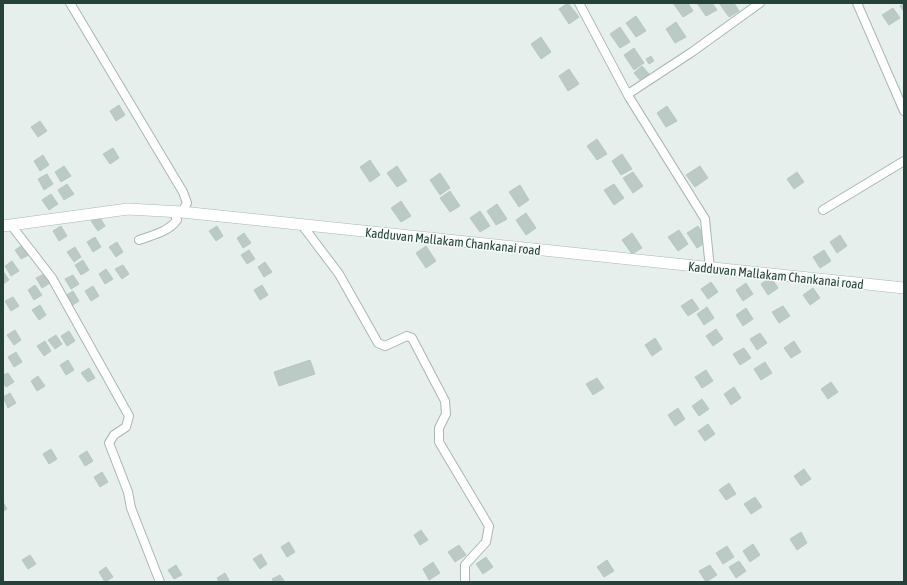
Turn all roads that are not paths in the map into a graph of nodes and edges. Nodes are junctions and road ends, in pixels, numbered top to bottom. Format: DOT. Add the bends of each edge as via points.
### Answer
graph roads {
  1 [pos="579,3"];
  2 [pos="760,3"];
  3 [pos="857,3"];
  4 [pos="74,4"];
  5 [pos="628,94"];
  6 [pos="904,111"];
  7 [pos="904,161"];
  8 [pos="823,210"];
  9 [pos="178,212"];
  10 [pos="302,225"];
  11 [pos="7,226"];
  12 [pos="139,240"];
  13 [pos="710,269"];
  14 [pos="904,288"];
  15 [pos="160,582"];
  16 [pos="465,582"];
  1 -- 5 [label="street"];
  2 -- 5 [label="street"];
  3 -- 6 [label="street"];
  4 -- 9 [label="street" via="183,192 187,203"];
  5 -- 13 [label="street" via="705,219"];
  7 -- 8 [label="street"];
  9 -- 10 [label="main road, Kadduvan Mallakam Chankanai road"];
  9 -- 11 [label="main road, Kadduvan Mallakam Chankanai road" via="128,210"];
  9 -- 12 [label="street" via="173,226"];
  10 -- 13 [label="main road, Kadduvan Mallakam Chankanai road"];
  10 -- 16 [label="street" via="339,274 378,344 385,346 407,336 412,338 445,401 446,414 439,428 439,442 489,526 486,542 465,565"];
  11 -- 15 [label="street" via="52,278 129,416 126,427 114,435 109,443"];
  13 -- 14 [label="main road, Kadduvan Mallakam Chankanai road"];
}
